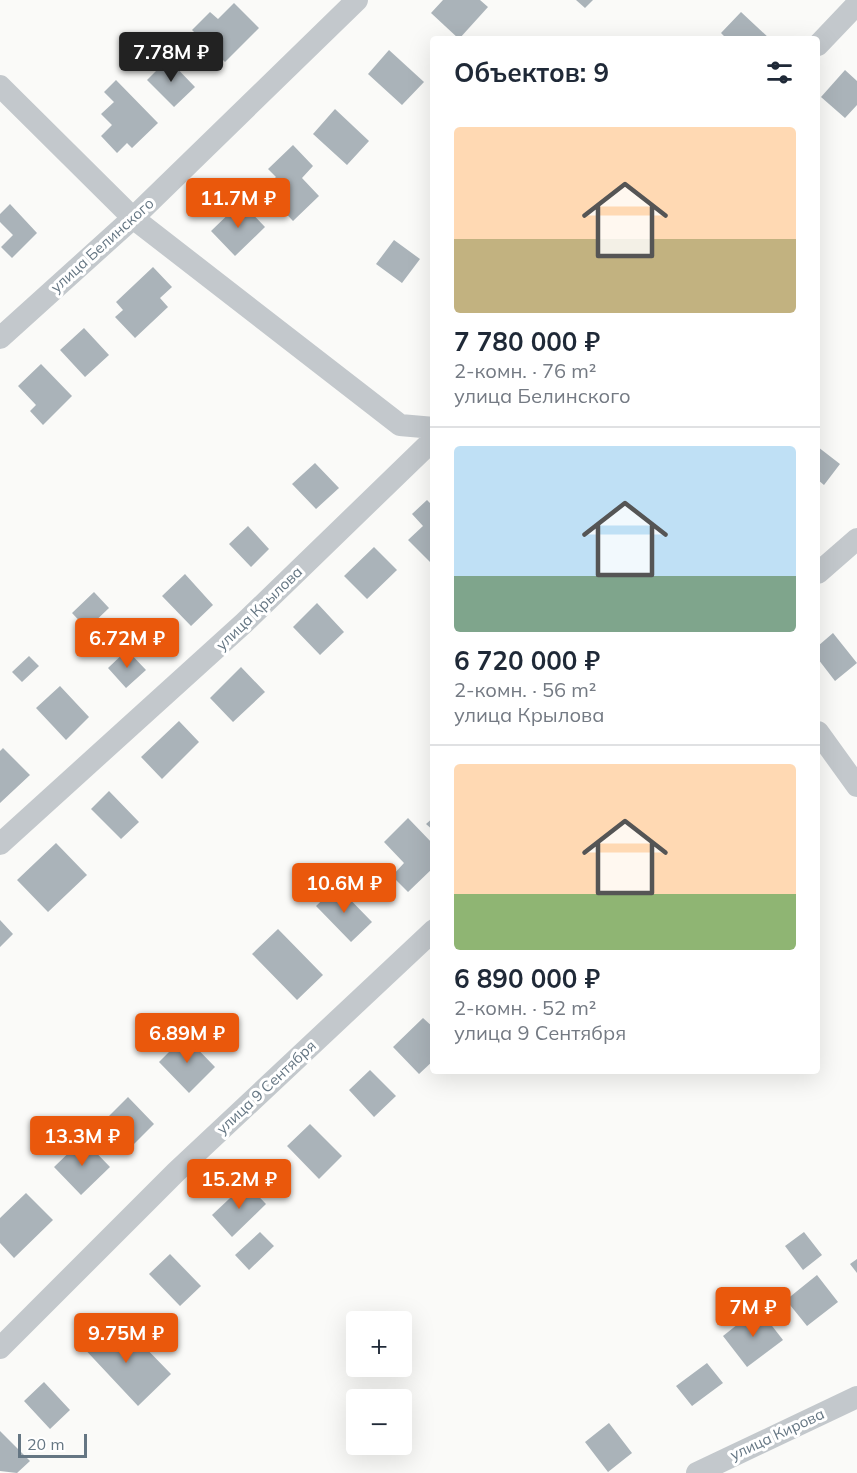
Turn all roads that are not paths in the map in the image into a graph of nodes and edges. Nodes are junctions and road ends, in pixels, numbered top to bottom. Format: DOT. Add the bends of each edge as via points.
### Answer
graph roads {
  1 [pos="357,0"];
  2 [pos="857,4"];
  3 [pos="820,43"];
  4 [pos="0,86"];
  5 [pos="133,218"];
  6 [pos="0,338"];
  7 [pos="430,428"];
  8 [pos="430,443"];
  9 [pos="857,539"];
  10 [pos="820,571"];
  11 [pos="820,735"];
  12 [pos="857,786"];
  13 [pos="0,844"];
  14 [pos="430,934"];
  15 [pos="0,1348"];
  16 [pos="857,1396"];
  17 [pos="697,1473"];
  1 -- 5 [label="street, улица Белинского"];
  2 -- 3 [label="street"];
  4 -- 5 [label="street"];
  5 -- 6 [label="street, улица Белинского"];
  5 -- 7 [label="street" via="400,425"];
  8 -- 13 [label="street, улица Крылова" via="244,623"];
  9 -- 10 [label="street"];
  11 -- 12 [label="street"];
  14 -- 15 [label="street, улица 9 Сентября" via="176,1172"];
  16 -- 17 [label="street, улица Кирова"];
}
